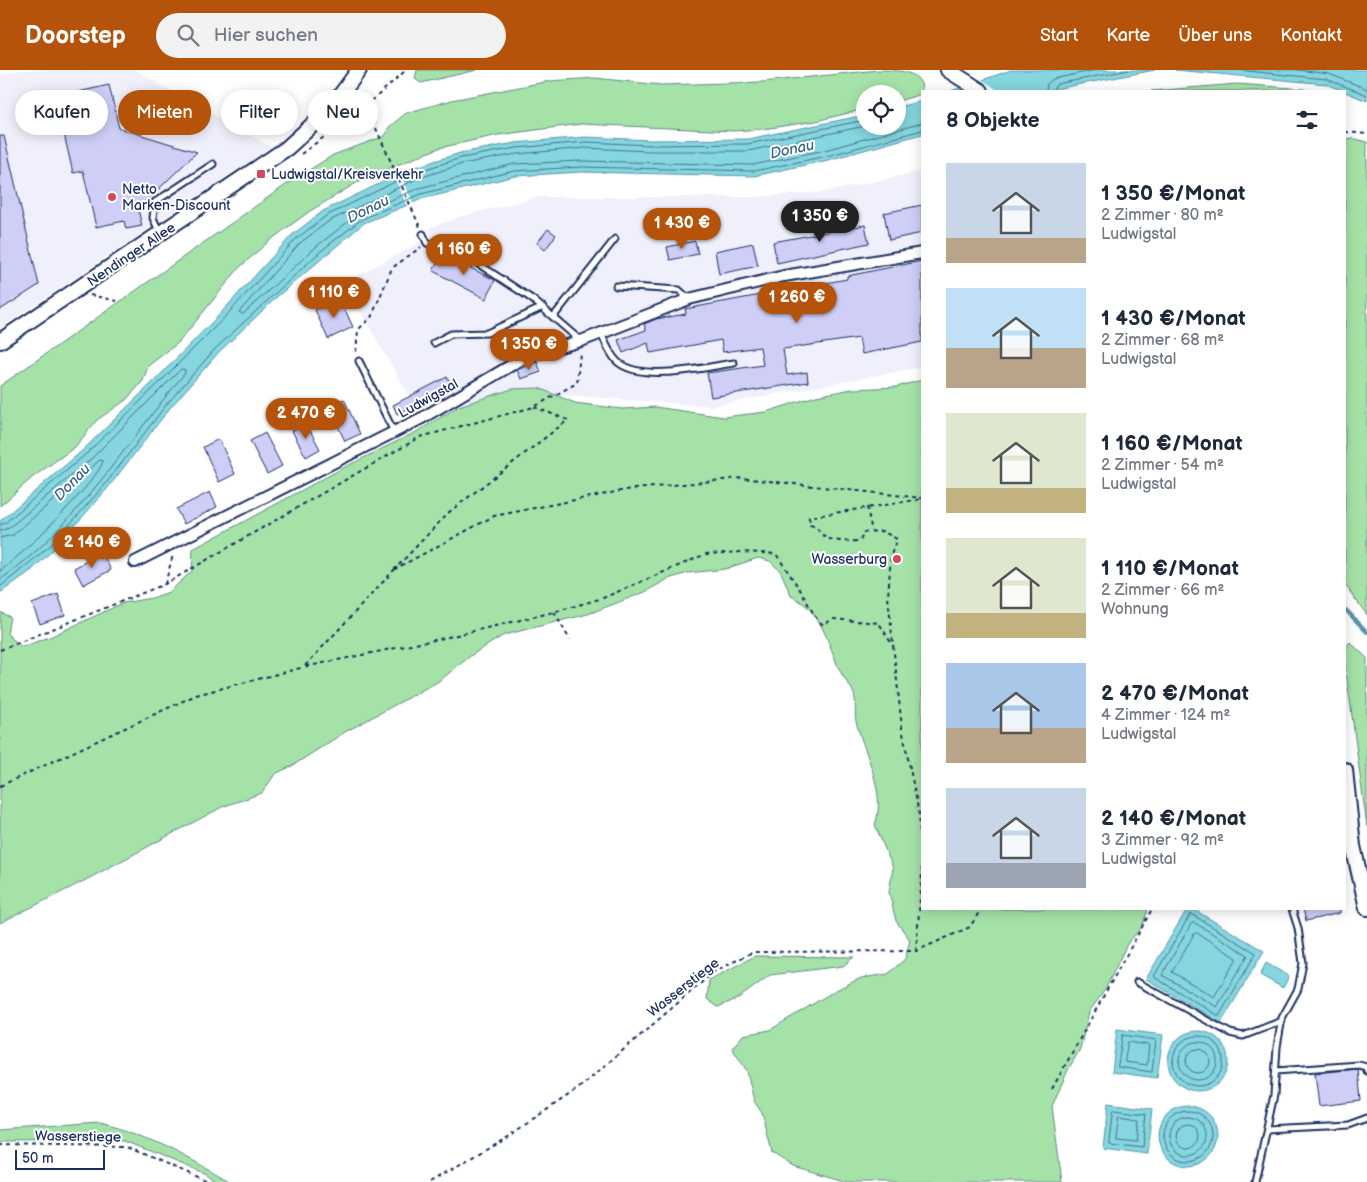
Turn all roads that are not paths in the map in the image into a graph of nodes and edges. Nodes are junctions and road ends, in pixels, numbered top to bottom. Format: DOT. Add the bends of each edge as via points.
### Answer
graph roads {
  1 [pos="351,70"];
  2 [pos="359,70"];
  3 [pos="948,70"];
  4 [pos="348,84"];
  5 [pos="979,90"];
  6 [pos="213,164"];
  7 [pos="160,234"];
  8 [pos="423,234"];
  9 [pos="615,239"];
  10 [pos="921,253"];
  11 [pos="616,286"];
  12 [pos="689,299"];
  13 [pos="543,307"];
  14 [pos="554,316"];
  15 [pos="601,334"];
  16 [pos="0,341"];
  17 [pos="581,341"];
  18 [pos="434,343"];
  19 [pos="359,361"];
  20 [pos="734,363"];
  21 [pos="394,432"];
  22 [pos="135,562"];
  23 [pos="1346,787"];
  24 [pos="1349,839"];
  25 [pos="1367,908"];
  26 [pos="1292,910"];
  27 [pos="1137,982"];
  28 [pos="1282,1021"];
  29 [pos="1276,1071"];
  30 [pos="1367,1071"];
  31 [pos="1367,1118"];
  32 [pos="1267,1129"];
  33 [pos="1255,1182"];
  1 -- 4 [label="street, Nendinger Allee"];
  2 -- 4 [label="street, Nendinger Allee"];
  3 -- 5 [label="street"];
  4 -- 7 [label="street, Nendinger Allee" via="331,108 287,148"];
  6 -- 7 [label="lane" via="155,202 153,218"];
  7 -- 16 [label="street, Nendinger Allee"];
  8 -- 13 [label="lane" via="427,243 477,263"];
  9 -- 14 [label="lane"];
  10 -- 12 [label="street, Ludwigstal" via="784,276"];
  11 -- 12 [label="lane" via="679,290"];
  12 -- 15 [label="street, Ludwigstal"];
  13 -- 14 [label="lane"];
  13 -- 18 [label="lane" via="487,333 451,334"];
  14 -- 17 [label="lane"];
  15 -- 17 [label="street, Ludwigstal"];
  15 -- 20 [label="lane" via="619,363 635,370 650,372"];
  17 -- 21 [label="street, Ludwigstal" via="527,356"];
  19 -- 21 [label="lane"];
  21 -- 22 [label="street, Ludwigstal"];
  23 -- 24 [label="street"];
  24 -- 25 [label="street"];
  26 -- 28 [label="lane" via="1303,963 1298,989"];
  27 -- 28 [label="lane" via="1230,1033 1243,1036"];
  28 -- 29 [label="lane" via="1276,1047"];
  29 -- 30 [label="lane" via="1359,1065 1366,1067"];
  29 -- 32 [label="lane"];
  31 -- 32 [label="lane" via="1348,1125"];
  32 -- 33 [label="lane"];
}
